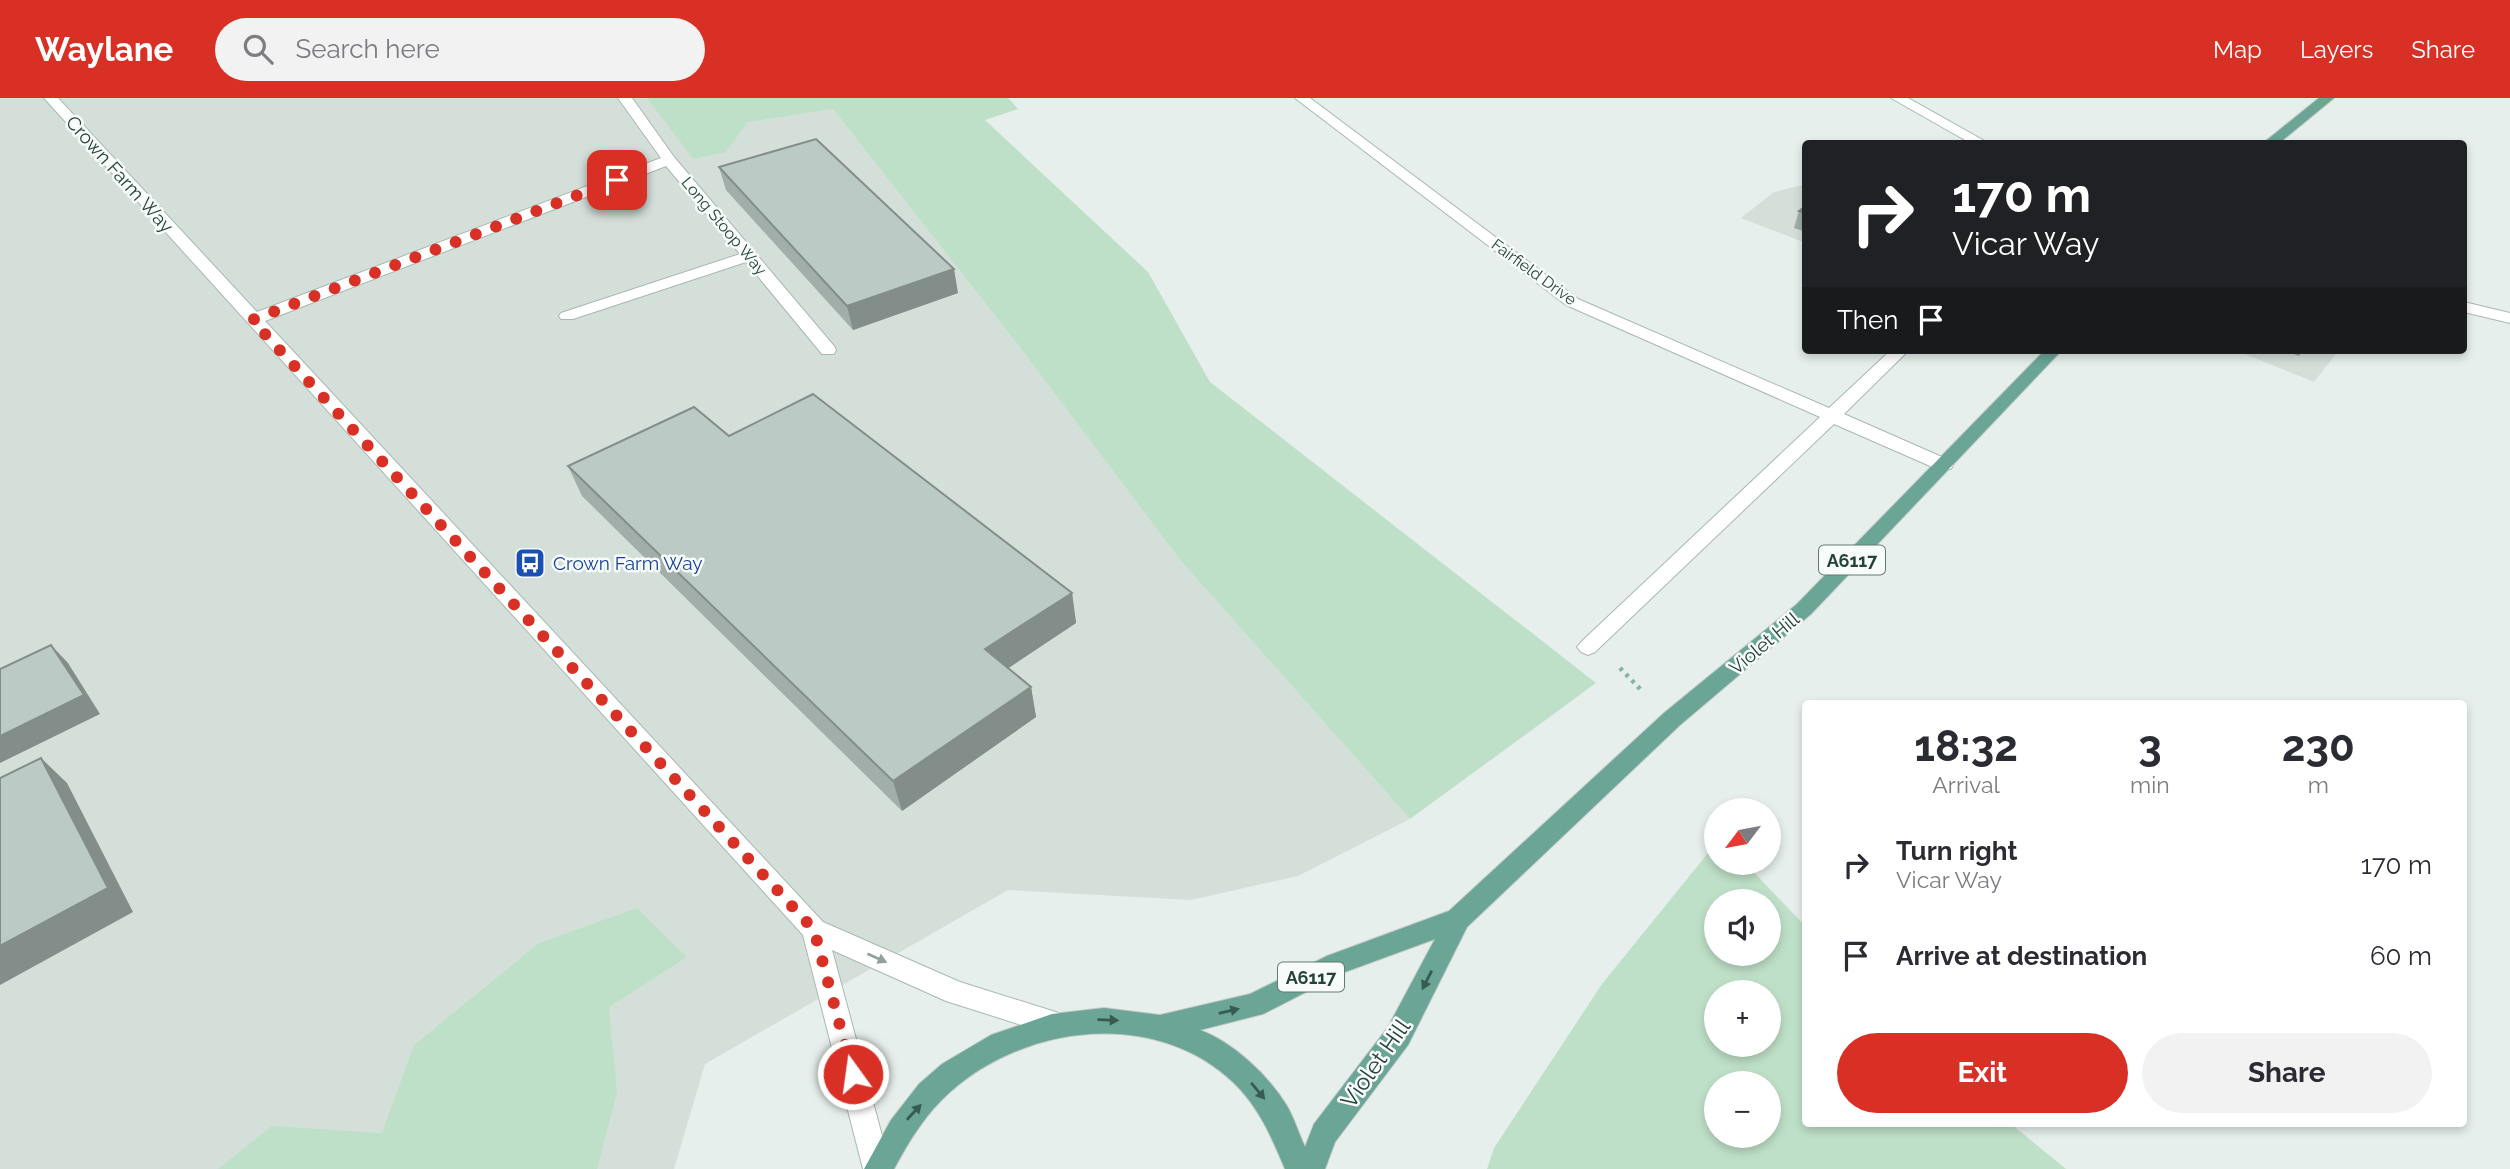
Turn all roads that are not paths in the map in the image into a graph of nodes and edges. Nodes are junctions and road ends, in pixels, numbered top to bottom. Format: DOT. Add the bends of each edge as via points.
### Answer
graph roads {
  1 [pos="51,98"];
  2 [pos="625,98"];
  3 [pos="1302,98"];
  4 [pos="1898,98"];
  5 [pos="2327,98"];
  6 [pos="1976,140"];
  7 [pos="2274,140"];
  8 [pos="669,160"];
  9 [pos="750,257"];
  10 [pos="2467,308"];
  11 [pos="567,316"];
  12 [pos="2510,318"];
  13 [pos="252,320"];
  14 [pos="828,350"];
  15 [pos="1897,354"];
  16 [pos="2050,354"];
  17 [pos="1832,416"];
  18 [pos="1944,465"];
  19 [pos="1588,647"];
  20 [pos="1458,919"];
  21 [pos="814,930"];
  22 [pos="1053,1023"];
  23 [pos="1162,1027"];
  24 [pos="878,1169"];
  25 [pos="1300,1169"];
  26 [pos="1311,1169"];
  1 -- 13 [label="street, Crown Farm Way"];
  2 -- 8 [label="street, Long Stoop Way"];
  3 -- 17 [label="street, Fairfield Drive" via="1572,302"];
  4 -- 6 [label="street"];
  5 -- 7 [label="main road"];
  8 -- 9 [label="street, Long Stoop Way"];
  8 -- 13 [label="street"];
  9 -- 11 [label="street"];
  9 -- 14 [label="street, Long Stoop Way"];
  10 -- 12 [label="street"];
  13 -- 21 [label="street, Crown Farm Way"];
  15 -- 17 [label="street"];
  16 -- 18 [label="main road, Violet Hill / A6117"];
  17 -- 18 [label="street, Fairfield Drive"];
  17 -- 19 [label="street"];
  18 -- 20 [label="main road, Violet Hill / A6117" via="1804,609 1672,719"];
  23 -- 20 [label="main road, Violet Hill / A6117, one-way" via="1254,1005 1336,964"];
  20 -- 26 [label="main road, Violet Hill / A6117, one-way" via="1398,1036 1324,1133"];
  21 -- 22 [label="street, Crown Farm Way, one-way" via="955,993"];
  21 -- 24 [label="street, Crown Farm Way"];
  22 -- 23 [label="main road, A6117, one-way" via="1109,1019"];
  24 -- 22 [label="main road, A6117, one-way" via="902,1124 950,1074 1000,1042"];
  23 -- 25 [label="main road, A6117, one-way" via="1227,1059 1254,1084 1277,1113"];
}
